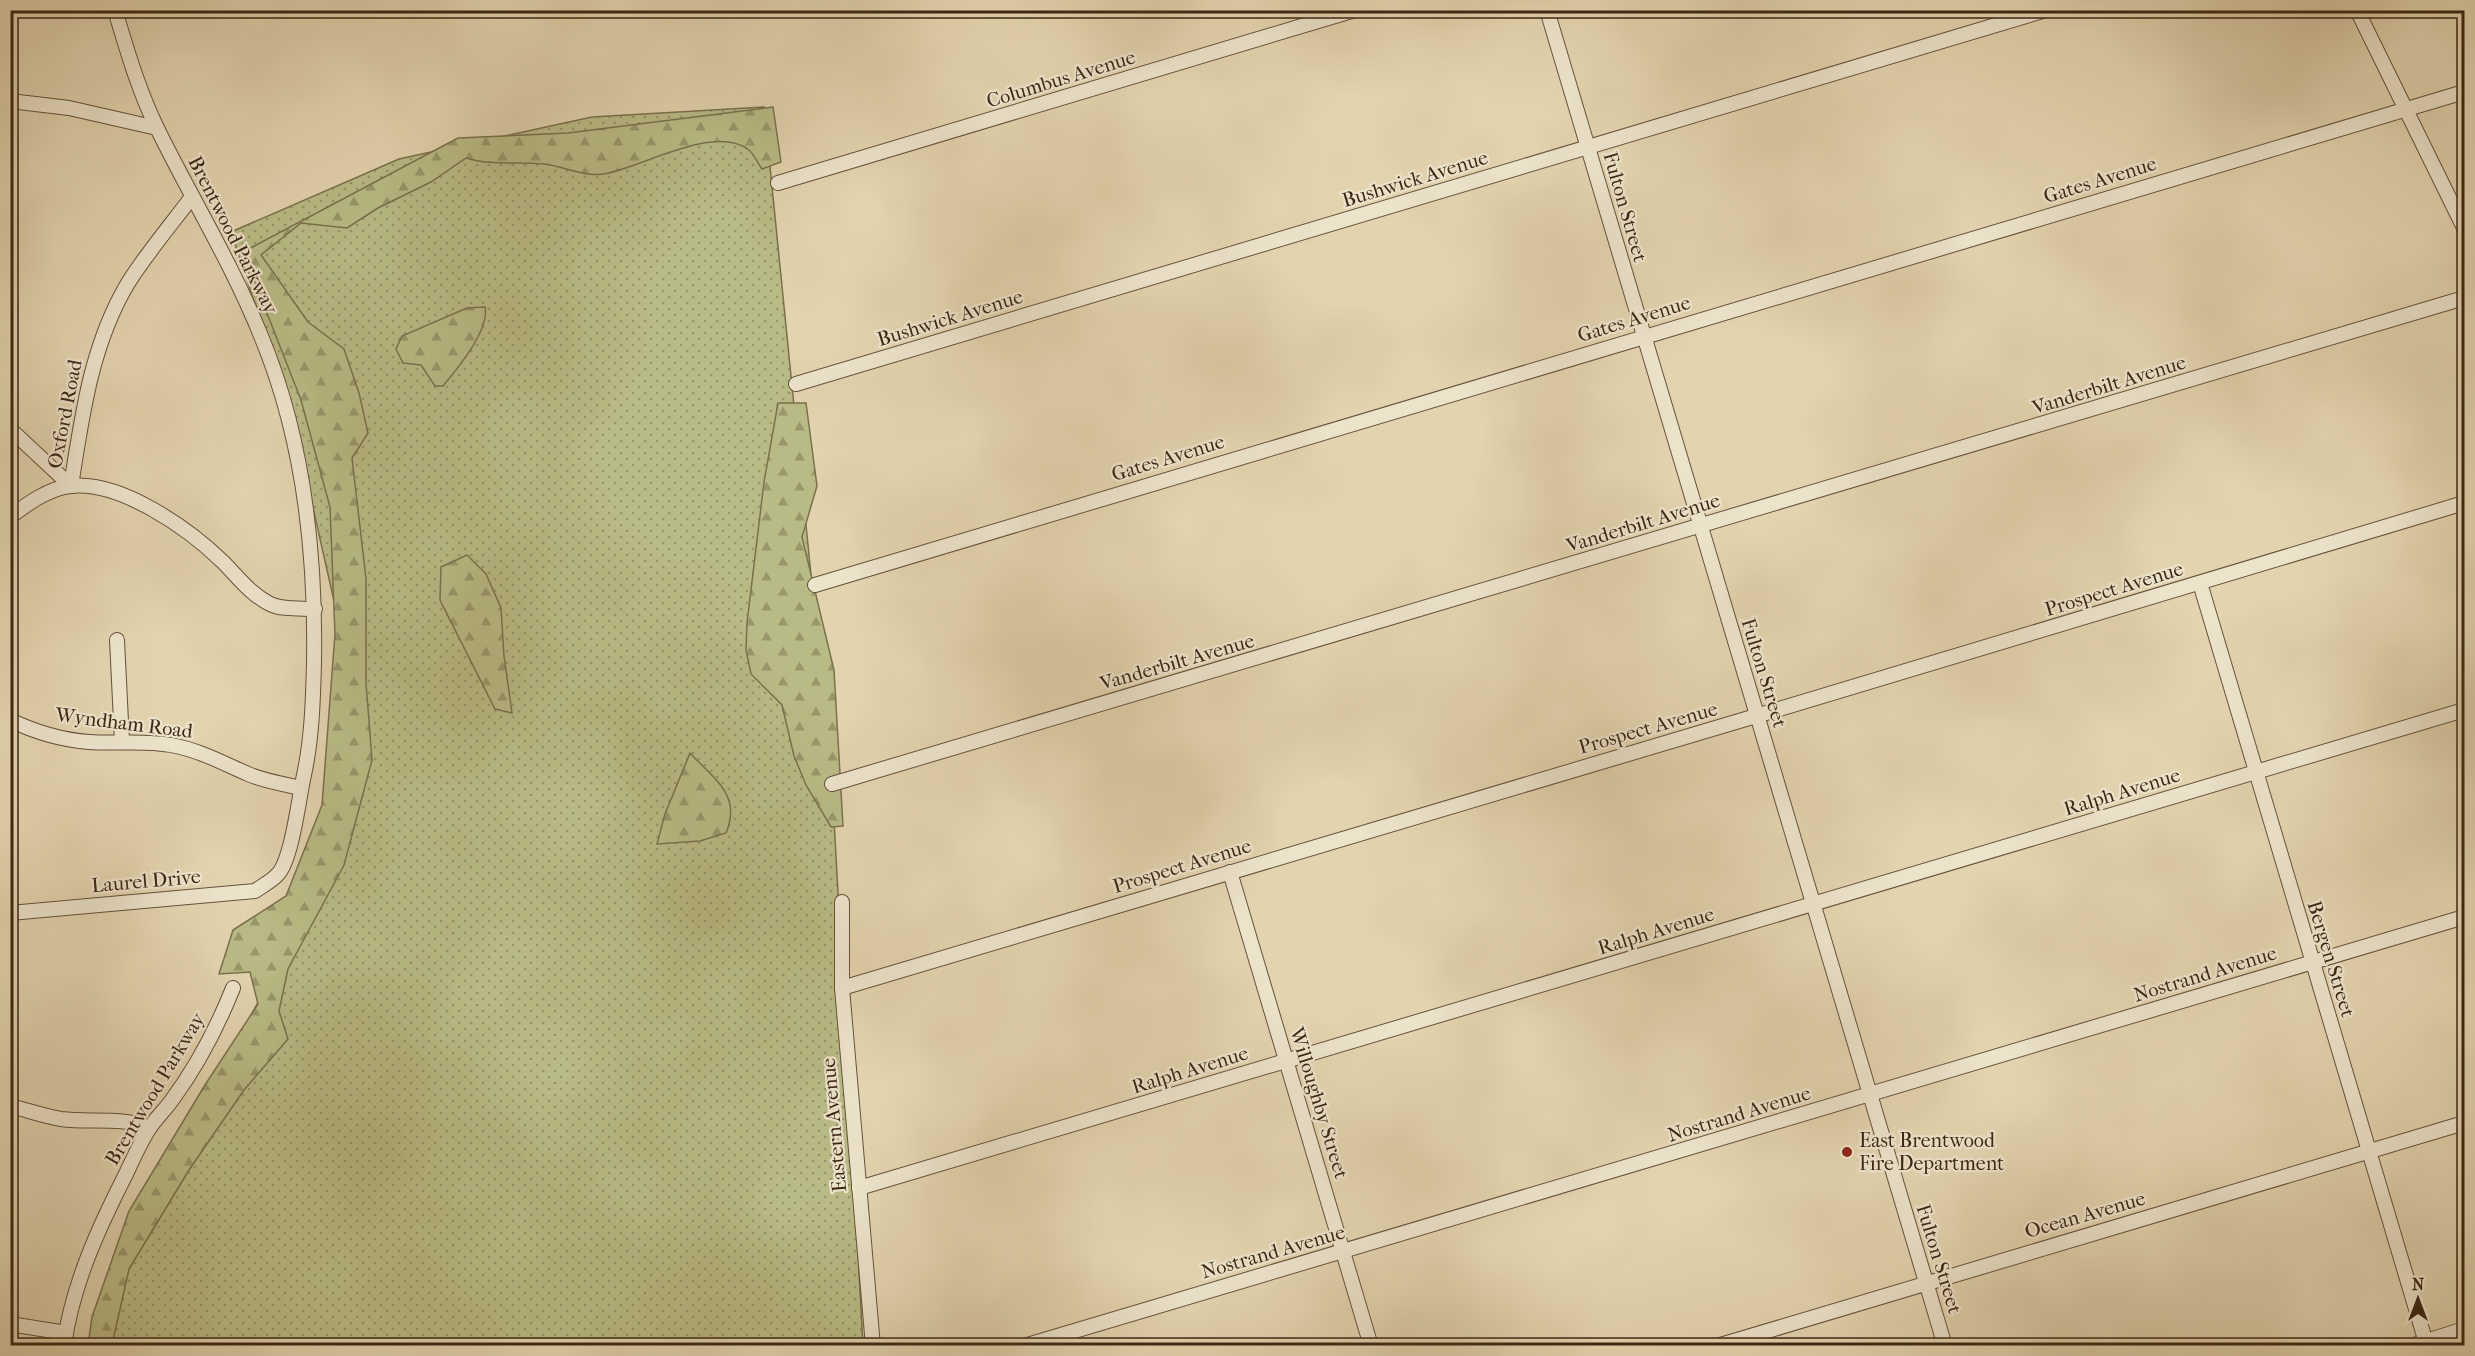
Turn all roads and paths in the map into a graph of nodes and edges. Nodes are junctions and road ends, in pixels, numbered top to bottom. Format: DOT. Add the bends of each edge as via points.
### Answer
graph roads {
  1 [pos="115,10"];
  2 [pos="1355,10"];
  3 [pos="1547,10"];
  4 [pos="2046,10"];
  5 [pos="2356,10"];
  6 [pos="2464,92"];
  7 [pos="10,101"];
  8 [pos="2405,110"];
  9 [pos="157,128"];
  10 [pos="1588,148"];
  11 [pos="778,183"];
  12 [pos="192,198"];
  13 [pos="2464,228"];
  14 [pos="2464,298"];
  15 [pos="1643,336"];
  16 [pos="796,384"];
  17 [pos="10,429"];
  18 [pos="71,486"];
  19 [pos="2464,503"];
  20 [pos="10,517"];
  21 [pos="1700,526"];
  22 [pos="2200,583"];
  23 [pos="815,585"];
  24 [pos="315,609"];
  25 [pos="117,640"];
  26 [pos="2464,710"];
  27 [pos="1756,716"];
  28 [pos="10,720"];
  29 [pos="122,742"];
  30 [pos="2255,773"];
  31 [pos="832,784"];
  32 [pos="301,788"];
  33 [pos="1230,872"];
  34 [pos="279,874"];
  35 [pos="843,902"];
  36 [pos="1813,905"];
  37 [pos="10,913"];
  38 [pos="2464,917"];
  39 [pos="2312,963"];
  40 [pos="233,988"];
  41 [pos="842,988"];
  42 [pos="1287,1061"];
  43 [pos="1870,1095"];
  44 [pos="10,1106"];
  45 [pos="2464,1123"];
  46 [pos="149,1128"];
  47 [pos="2368,1152"];
  48 [pos="859,1188"];
  49 [pos="1343,1251"];
  50 [pos="1926,1282"];
  51 [pos="10,1324"];
  52 [pos="2464,1329"];
  53 [pos="65,1339"];
  54 [pos="2427,1343"];
  55 [pos="873,1346"];
  56 [pos="1024,1346"];
  57 [pos="1371,1346"];
  58 [pos="1717,1346"];
  59 [pos="1945,1346"];
  60 [pos="2411,1346"];
  1 -- 9 [label="street, Brentwood Parkway"];
  2 -- 11 [label="street, Columbus Avenue"];
  3 -- 10 [label="street, Fulton Street"];
  4 -- 10 [label="street, Bushwick Avenue"];
  5 -- 8 [label="street"];
  6 -- 8 [label="street, Gates Avenue"];
  7 -- 9 [label="street" via="69,108"];
  8 -- 13 [label="street"];
  8 -- 15 [label="street, Gates Avenue"];
  9 -- 12 [label="street, Brentwood Parkway"];
  10 -- 15 [label="street, Fulton Street"];
  10 -- 16 [label="street, Bushwick Avenue"];
  12 -- 18 [label="street, Oxford Road" via="147,255 109,322 85,399"];
  12 -- 24 [label="street, Brentwood Parkway" via="229,263 276,377 303,482"];
  14 -- 21 [label="street, Vanderbilt Avenue"];
  15 -- 21 [label="street, Fulton Street"];
  15 -- 23 [label="street, Gates Avenue"];
  17 -- 18 [label="street"];
  18 -- 20 [label="street" via="50,492"];
  18 -- 24 [label="street" via="115,493 154,510 193,536 250,591 272,605"];
  19 -- 22 [label="street, Prospect Avenue"];
  21 -- 27 [label="street, Fulton Street"];
  21 -- 31 [label="street, Vanderbilt Avenue"];
  22 -- 27 [label="street, Prospect Avenue"];
  22 -- 30 [label="street, Bergen Street"];
  24 -- 32 [label="street, Brentwood Parkway" via="313,707"];
  25 -- 29 [label="street"];
  26 -- 30 [label="street, Ralph Avenue"];
  27 -- 33 [label="street, Prospect Avenue"];
  27 -- 36 [label="street, Fulton Street"];
  28 -- 29 [label="street, Wyndham Road" via="57,737"];
  29 -- 32 [label="street, Wyndham Road" via="173,745 250,775"];
  30 -- 36 [label="street, Ralph Avenue"];
  30 -- 39 [label="street, Bergen Street"];
  32 -- 34 [label="street, Brentwood Parkway" via="291,842"];
  33 -- 41 [label="street, Prospect Avenue"];
  33 -- 42 [label="street, Willoughby Street"];
  34 -- 37 [label="street, Laurel Drive" via="255,891"];
  35 -- 41 [label="street, Eastern Avenue"];
  36 -- 42 [label="street, Ralph Avenue"];
  36 -- 43 [label="street, Fulton Street"];
  38 -- 39 [label="street, Nostrand Avenue"];
  39 -- 43 [label="street, Nostrand Avenue"];
  39 -- 47 [label="street, Bergen Street"];
  40 -- 46 [label="street, Brentwood Parkway" via="199,1058 172,1101"];
  41 -- 48 [label="street, Eastern Avenue"];
  42 -- 48 [label="street, Ralph Avenue"];
  42 -- 49 [label="street, Willoughby Street"];
  43 -- 49 [label="street, Nostrand Avenue"];
  43 -- 50 [label="street, Fulton Street"];
  44 -- 46 [label="street" via="60,1119 122,1120"];
  45 -- 47 [label="street, Ocean Avenue"];
  46 -- 53 [label="street, Brentwood Parkway" via="88,1256"];
  47 -- 50 [label="street, Ocean Avenue"];
  47 -- 54 [label="street, Bergen Street"];
  48 -- 55 [label="street, Eastern Avenue"];
  49 -- 56 [label="street, Nostrand Avenue"];
  49 -- 57 [label="street, Willoughby Street"];
  50 -- 58 [label="street, Ocean Avenue"];
  50 -- 59 [label="street, Fulton Street"];
  51 -- 53 [label="street"];
  52 -- 54 [label="street"];
  54 -- 60 [label="street"];
}
